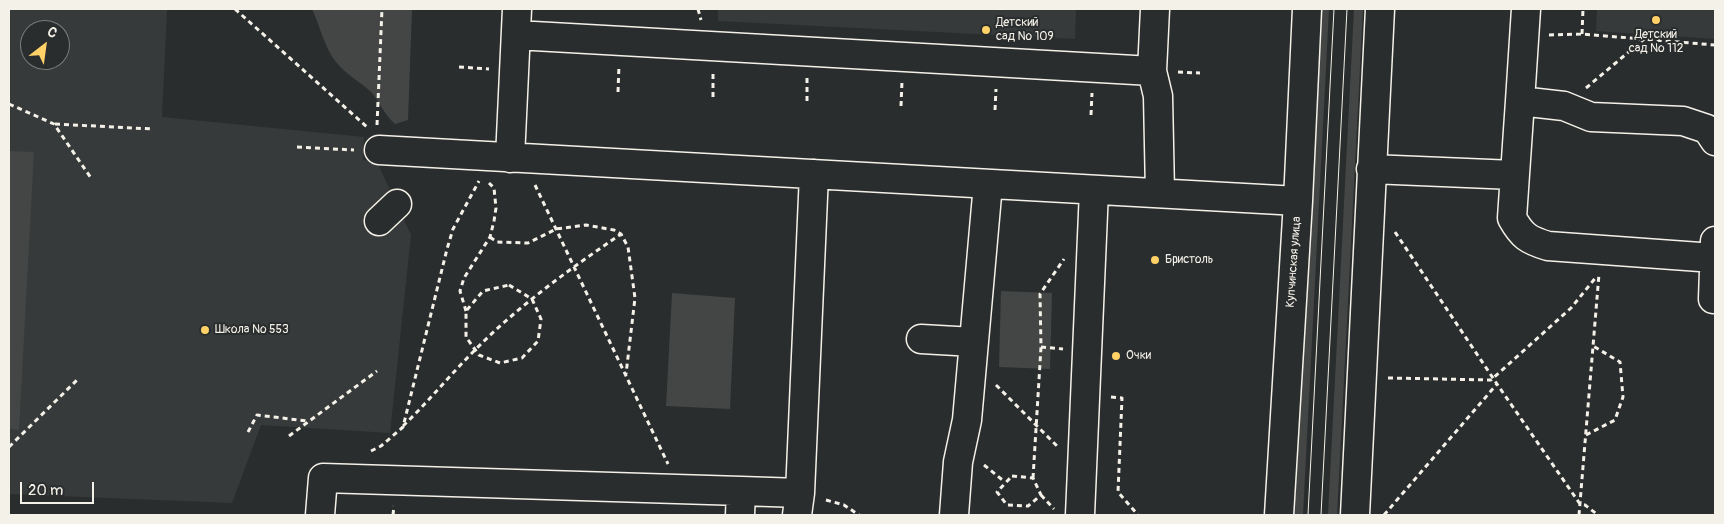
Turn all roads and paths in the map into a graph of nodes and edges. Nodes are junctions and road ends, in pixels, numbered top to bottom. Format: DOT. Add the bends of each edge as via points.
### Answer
graph roads {
  1 [pos="236,9"];
  2 [pos="382,9"];
  3 [pos="517,9"];
  4 [pos="1155,9"];
  5 [pos="1307,9"];
  6 [pos="1380,9"];
  7 [pos="1583,9"];
  8 [pos="1526,22"];
  9 [pos="1582,34"];
  10 [pos="516,36"];
  11 [pos="1645,39"];
  12 [pos="1715,45"];
  13 [pos="1152,71"];
  14 [pos="1520,101"];
  15 [pos="9,104"];
  16 [pos="1564,106"];
  17 [pos="54,124"];
  18 [pos="153,129"];
  19 [pos="1715,140"];
  20 [pos="378,143"];
  21 [pos="297,146"];
  22 [pos="503,162"];
  23 [pos="1371,169"];
  24 [pos="814,174"];
  25 [pos="1514,175"];
  26 [pos="92,178"];
  27 [pos="988,184"];
  28 [pos="1094,190"];
  29 [pos="1160,193"];
  30 [pos="1298,201"];
  31 [pos="556,229"];
  32 [pos="1394,230"];
  33 [pos="621,234"];
  34 [pos="490,238"];
  35 [pos="1715,250"];
  36 [pos="1599,265"];
  37 [pos="574,267"];
  38 [pos="1599,274"];
  39 [pos="1040,294"];
  40 [pos="532,299"];
  41 [pos="1713,299"];
  42 [pos="466,311"];
  43 [pos="921,339"];
  44 [pos="974,342"];
  45 [pos="1593,346"];
  46 [pos="475,350"];
  47 [pos="377,371"];
  48 [pos="626,375"];
  49 [pos="79,378"];
  50 [pos="1387,378"];
  51 [pos="1493,378"];
  52 [pos="995,384"];
  53 [pos="1497,384"];
  54 [pos="1085,396"];
  55 [pos="308,422"];
  56 [pos="1036,425"];
  57 [pos="403,427"];
  58 [pos="248,432"];
  59 [pos="1586,435"];
  60 [pos="288,436"];
  61 [pos="9,447"];
  62 [pos="1057,447"];
  63 [pos="371,451"];
  64 [pos="980,461"];
  65 [pos="1033,478"];
  66 [pos="1005,482"];
  67 [pos="682,488"];
  68 [pos="1041,495"];
  69 [pos="806,502"];
  70 [pos="740,503"];
  71 [pos="1580,504"];
  72 [pos="320,515"];
  73 [pos="859,515"];
  74 [pos="954,515"];
  75 [pos="1060,515"];
  76 [pos="1080,515"];
  77 [pos="1138,515"];
  78 [pos="1279,515"];
  79 [pos="1355,515"];
  80 [pos="1384,515"];
  81 [pos="1579,515"];
  82 [pos="1598,515"];
  1 -- 20 [label="path"];
  2 -- 20 [label="path"];
  3 -- 10 [label="street"];
  4 -- 13 [label="street"];
  5 -- 30 [label="street, Купчинская улица"];
  6 -- 23 [label="street"];
  7 -- 9 [label="path"];
  8 -- 9 [label="path"];
  8 -- 14 [label="street"];
  9 -- 11 [label="path"];
  10 -- 13 [label="street"];
  10 -- 22 [label="street"];
  11 -- 12 [label="path"];
  11 -- 16 [label="path"];
  13 -- 29 [label="street" via="1158,96"];
  14 -- 16 [label="street"];
  14 -- 25 [label="street"];
  15 -- 17 [label="path"];
  16 -- 19 [label="street" via="1591,116 1683,120 1707,129"];
  17 -- 18 [label="path"];
  17 -- 26 [label="path"];
  20 -- 21 [label="path" via="364,151"];
  20 -- 22 [label="street"];
  22 -- 24 [label="street"];
  22 -- 31 [label="path"];
  22 -- 34 [label="path" via="494,188 495,214"];
  22 -- 57 [label="path" via="469,197 454,230"];
  23 -- 25 [label="street"];
  23 -- 79 [label="street"];
  24 -- 27 [label="street"];
  24 -- 69 [label="street"];
  25 -- 35 [label="street" via="1512,218 1519,232 1530,241 1548,246"];
  27 -- 28 [label="street"];
  27 -- 44 [label="street"];
  28 -- 29 [label="street"];
  28 -- 54 [label="street"];
  29 -- 30 [label="street"];
  30 -- 78 [label="street, Купчинская улица"];
  31 -- 33 [label="path" via="586,225"];
  31 -- 34 [label="path" via="528,243 497,242"];
  31 -- 37 [label="path"];
  32 -- 51 [label="path"];
  33 -- 37 [label="path"];
  33 -- 48 [label="path" via="628,247 635,298"];
  34 -- 42 [label="path" via="464,278 460,291"];
  35 -- 41 [label="street"];
  36 -- 38 [label="path"];
  37 -- 40 [label="path"];
  37 -- 48 [label="path"];
  38 -- 45 [label="path"];
  38 -- 51 [label="path" via="1571,308"];
  39 -- 56 [label="path" via="1041,348"];
  40 -- 42 [label="path" via="509,285 483,290"];
  40 -- 46 [label="path"];
  40 -- 46 [label="path" via="541,319 538,341 522,358 500,363"];
  42 -- 46 [label="path" via="466,338"];
  43 -- 44 [label="street"];
  44 -- 74 [label="street"];
  45 -- 59 [label="path"];
  45 -- 59 [label="path" via="1620,362 1623,397 1615,420"];
  46 -- 57 [label="path"];
  47 -- 55 [label="path"];
  48 -- 67 [label="path"];
  49 -- 61 [label="path"];
  50 -- 51 [label="path"];
  51 -- 53 [label="path"];
  52 -- 56 [label="path"];
  53 -- 71 [label="path"];
  53 -- 80 [label="path"];
  54 -- 76 [label="street"];
  54 -- 77 [label="path" via="1122,398 1118,492"];
  55 -- 58 [label="path" via="257,415"];
  55 -- 60 [label="path"];
  56 -- 62 [label="path"];
  56 -- 65 [label="path"];
  57 -- 63 [label="path"];
  59 -- 71 [label="path"];
  64 -- 66 [label="path"];
  65 -- 66 [label="path" via="1012,476"];
  65 -- 68 [label="path"];
  66 -- 68 [label="path" via="997,492 1007,505 1028,506"];
  67 -- 70 [label="street"];
  67 -- 72 [label="street" via="323,478"];
  68 -- 75 [label="path"];
  69 -- 70 [label="street"];
  69 -- 73 [label="path" via="844,506"];
  71 -- 81 [label="path"];
  71 -- 82 [label="path"];
}
